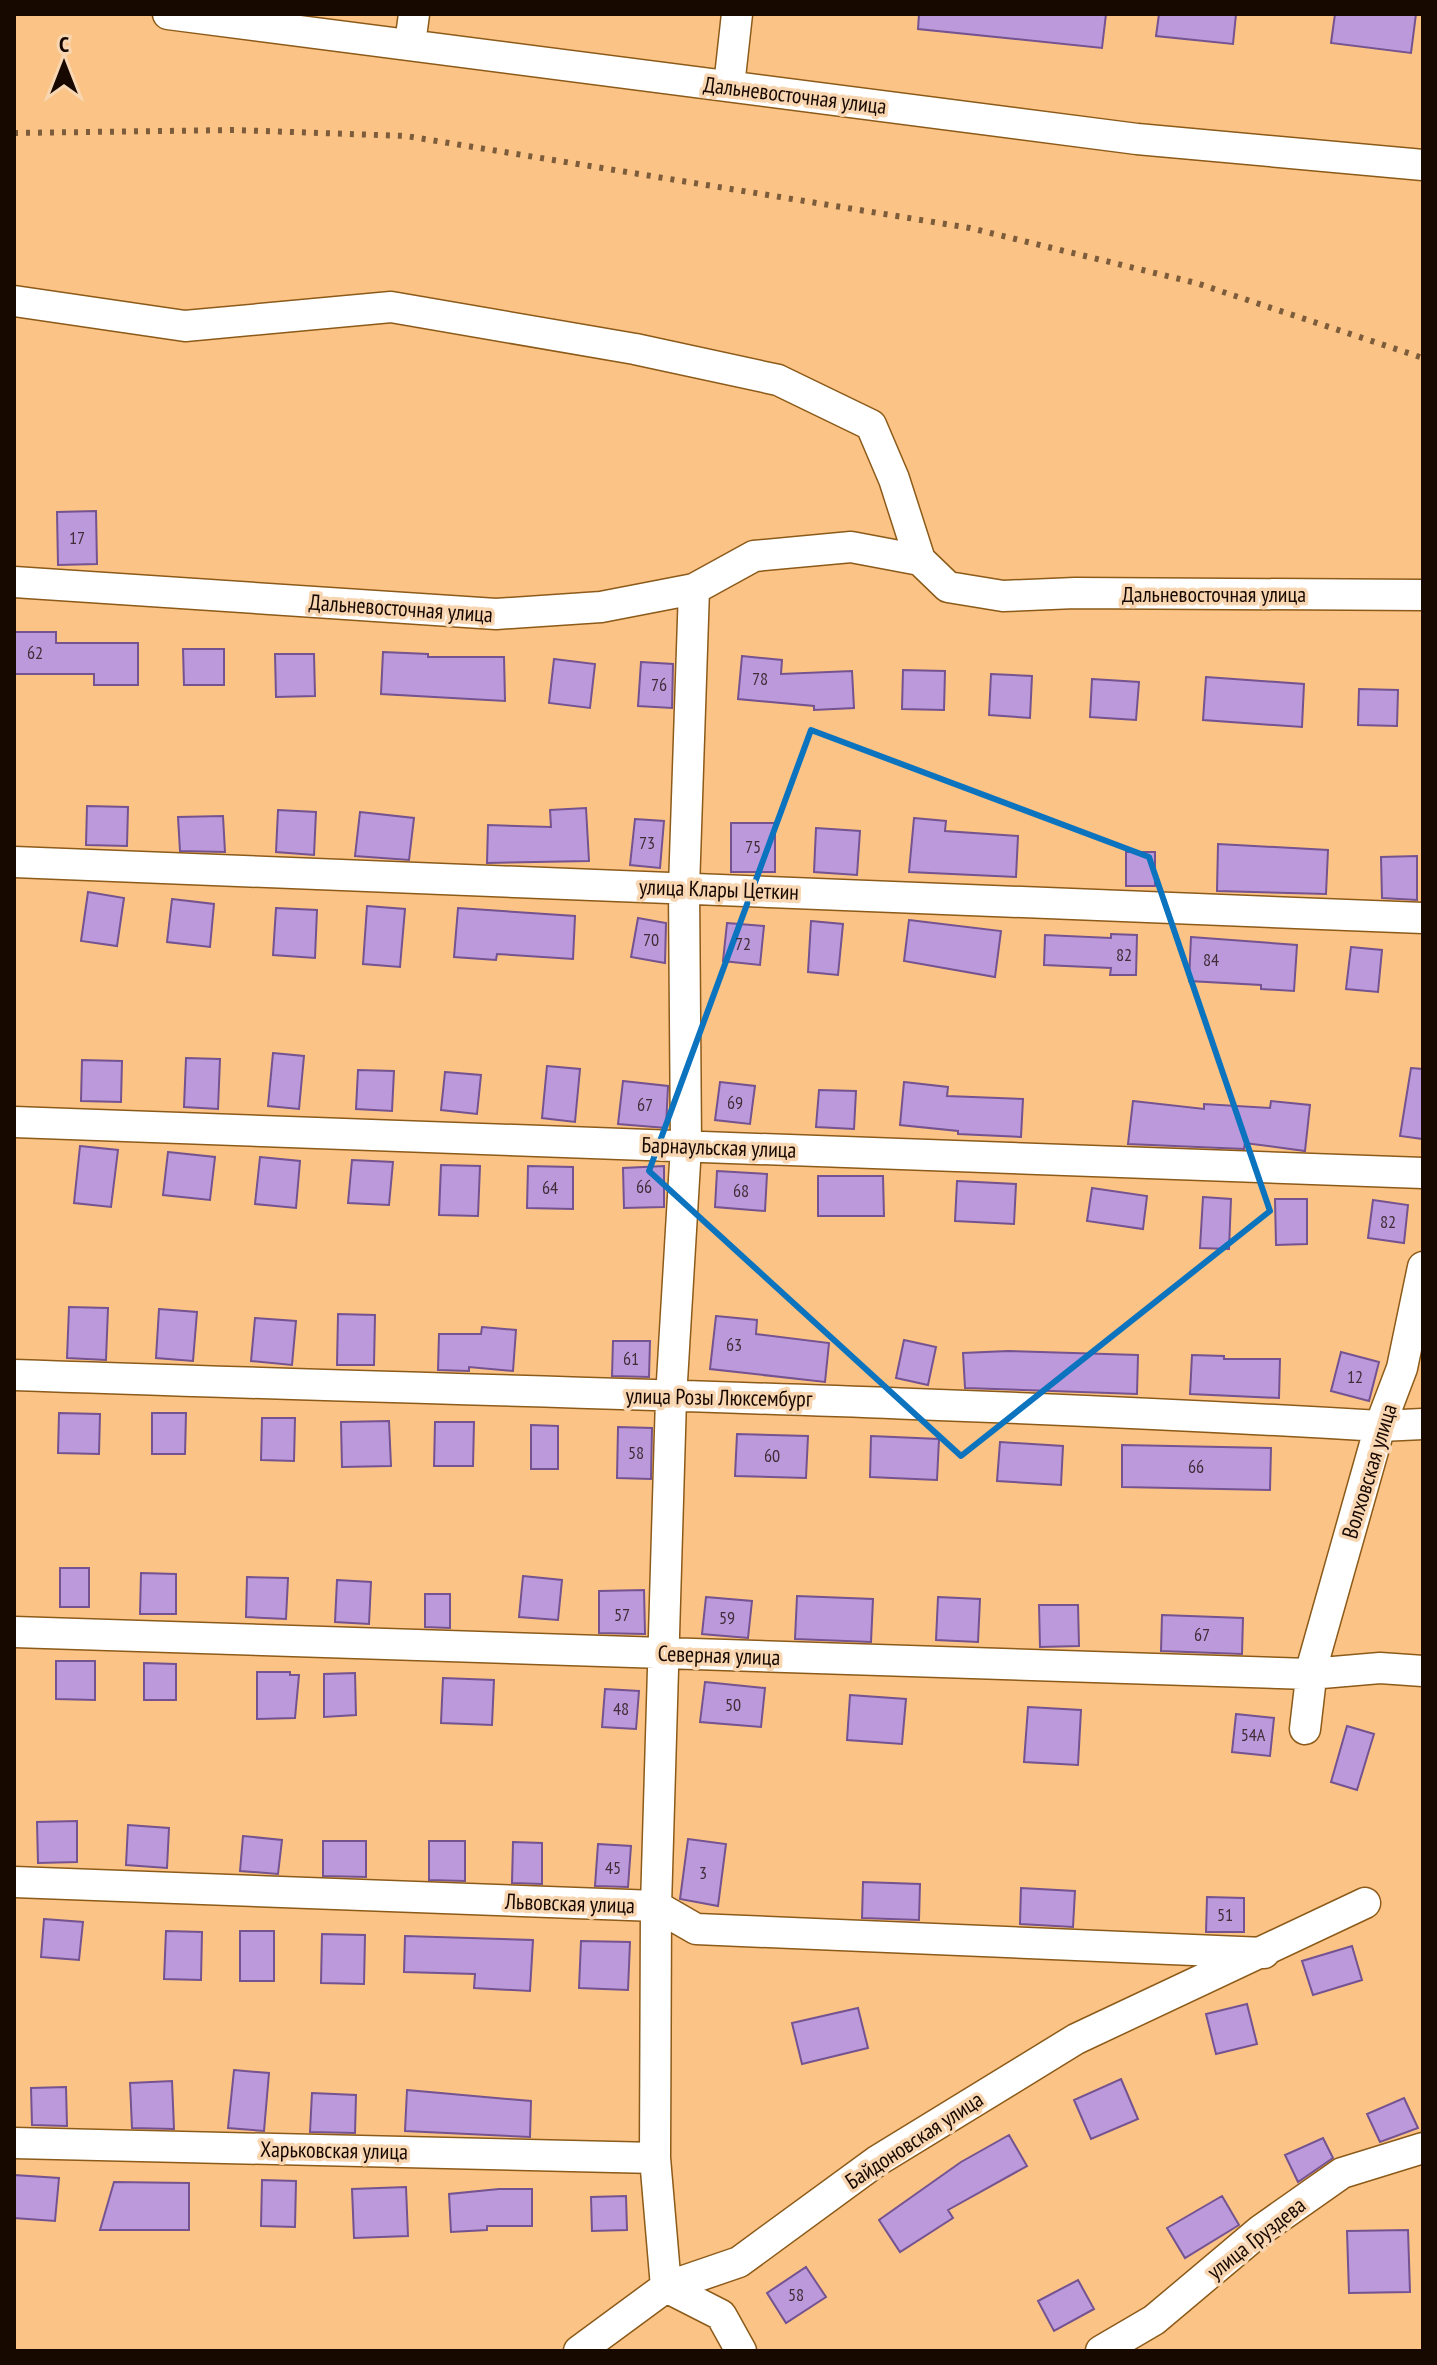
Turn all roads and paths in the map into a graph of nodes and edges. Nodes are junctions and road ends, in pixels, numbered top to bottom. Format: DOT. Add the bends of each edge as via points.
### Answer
graph roads {
  1 [pos="168,14"];
  2 [pos="414,14"];
  3 [pos="737,14"];
  4 [pos="410,44"];
  5 [pos="729,86"];
  6 [pos="1423,165"];
  7 [pos="14,301"];
  8 [pos="920,560"];
  9 [pos="14,582"];
  10 [pos="694,589"];
  11 [pos="1423,595"];
  12 [pos="14,862"];
  13 [pos="684,888"];
  14 [pos="1423,918"];
  15 [pos="14,1122"];
  16 [pos="686,1146"];
  17 [pos="1423,1173"];
  18 [pos="1423,1267"];
  19 [pos="14,1375"];
  20 [pos="671,1398"];
  21 [pos="1423,1424"];
  22 [pos="1380,1426"];
  23 [pos="14,1632"];
  24 [pos="666,1654"];
  25 [pos="1311,1671"];
  26 [pos="1423,1671"];
  27 [pos="1305,1729"];
  28 [pos="14,1882"];
  29 [pos="1365,1903"];
  30 [pos="656,1906"];
  31 [pos="1264,1953"];
  32 [pos="14,2143"];
  33 [pos="1423,2148"];
  34 [pos="655,2158"];
  35 [pos="666,2287"];
  36 [pos="579,2351"];
  37 [pos="741,2351"];
  38 [pos="1101,2351"];
  1 -- 4 [label="street, Дальневосточная улица"];
  2 -- 4 [label="street"];
  3 -- 5 [label="street"];
  4 -- 5 [label="street, Дальневосточная улица"];
  5 -- 6 [label="street, Дальневосточная улица" via="1137,139"];
  7 -- 8 [label="street, Дальневосточная улица" via="185,326 391,307 778,380 871,425"];
  8 -- 10 [label="street, Дальневосточная улица" via="851,547 754,556"];
  8 -- 11 [label="street, Дальневосточная улица" via="948,587 1003,596"];
  9 -- 10 [label="street, Дальневосточная улица" via="496,614 601,607"];
  10 -- 13 [label="street"];
  12 -- 13 [label="street, улица Клары Цеткин"];
  13 -- 14 [label="street, улица Клары Цеткин"];
  13 -- 16 [label="street"];
  15 -- 16 [label="street, Барнаульская улица"];
  16 -- 17 [label="street, Барнаульская улица"];
  16 -- 20 [label="street"];
  18 -- 22 [label="street, Волховская улица" via="1402,1368"];
  19 -- 20 [label="street, улица Розы Люксембург"];
  20 -- 22 [label="street, улица Розы Люксембург" via="807,1398"];
  20 -- 24 [label="street"];
  21 -- 22 [label="street, улица Розы Люксембург"];
  22 -- 25 [label="street, Волховская улица"];
  23 -- 24 [label="street, Северная улица"];
  24 -- 25 [label="street, Северная улица"];
  24 -- 30 [label="street"];
  25 -- 26 [label="street, Северная улица"];
  25 -- 27 [label="street, Волховская улица"];
  28 -- 30 [label="street, Львовская улица"];
  29 -- 31 [label="street, Байдоновская улица"];
  30 -- 31 [label="street, Львовская улица" via="696,1929"];
  30 -- 34 [label="street"];
  31 -- 35 [label="street, Байдоновская улица" via="1076,2039 877,2161 739,2262"];
  32 -- 34 [label="street, Харьковская улица"];
  33 -- 38 [label="street, улица Груздева" via="1342,2173 1261,2230 1154,2320"];
  34 -- 35 [label="street"];
  35 -- 36 [label="street, Байдоновская улица"];
  35 -- 37 [label="street" via="721,2315"];
}
